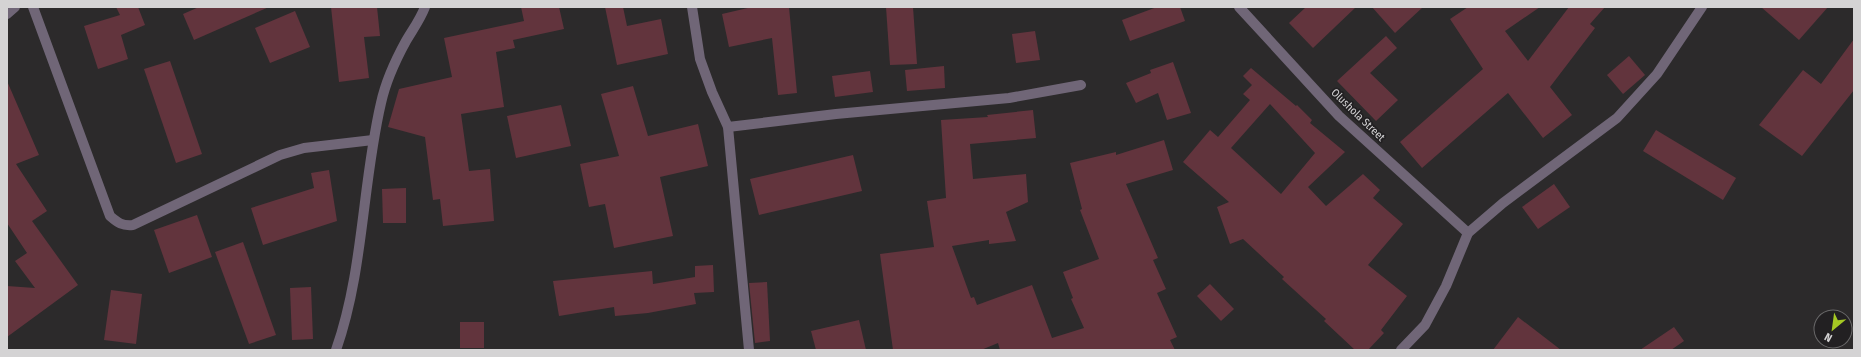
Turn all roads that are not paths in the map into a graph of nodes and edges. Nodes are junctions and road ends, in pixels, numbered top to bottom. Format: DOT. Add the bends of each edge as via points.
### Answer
graph roads {
  1 [pos="15,7"];
  2 [pos="33,7"];
  3 [pos="425,7"];
  4 [pos="692,7"];
  5 [pos="1239,7"];
  6 [pos="1702,7"];
  7 [pos="7,14"];
  8 [pos="1080,85"];
  9 [pos="728,128"];
  10 [pos="373,140"];
  11 [pos="1468,233"];
  12 [pos="336,350"];
  13 [pos="748,350"];
  14 [pos="1401,350"];
  1 -- 7 [label="street"];
  2 -- 10 [label="street" via="110,216 124,226 133,225 280,155 304,148"];
  3 -- 10 [label="street" via="390,71"];
  4 -- 9 [label="street" via="700,59"];
  5 -- 11 [label="street, Olushola Street" via="1339,116"];
  6 -- 11 [label="street" via="1657,74 1617,118 1503,203"];
  8 -- 9 [label="street" via="1009,98 836,114"];
  9 -- 13 [label="street"];
  10 -- 12 [label="street" via="354,284 346,323"];
  11 -- 14 [label="street" via="1446,286 1425,325"];
}
